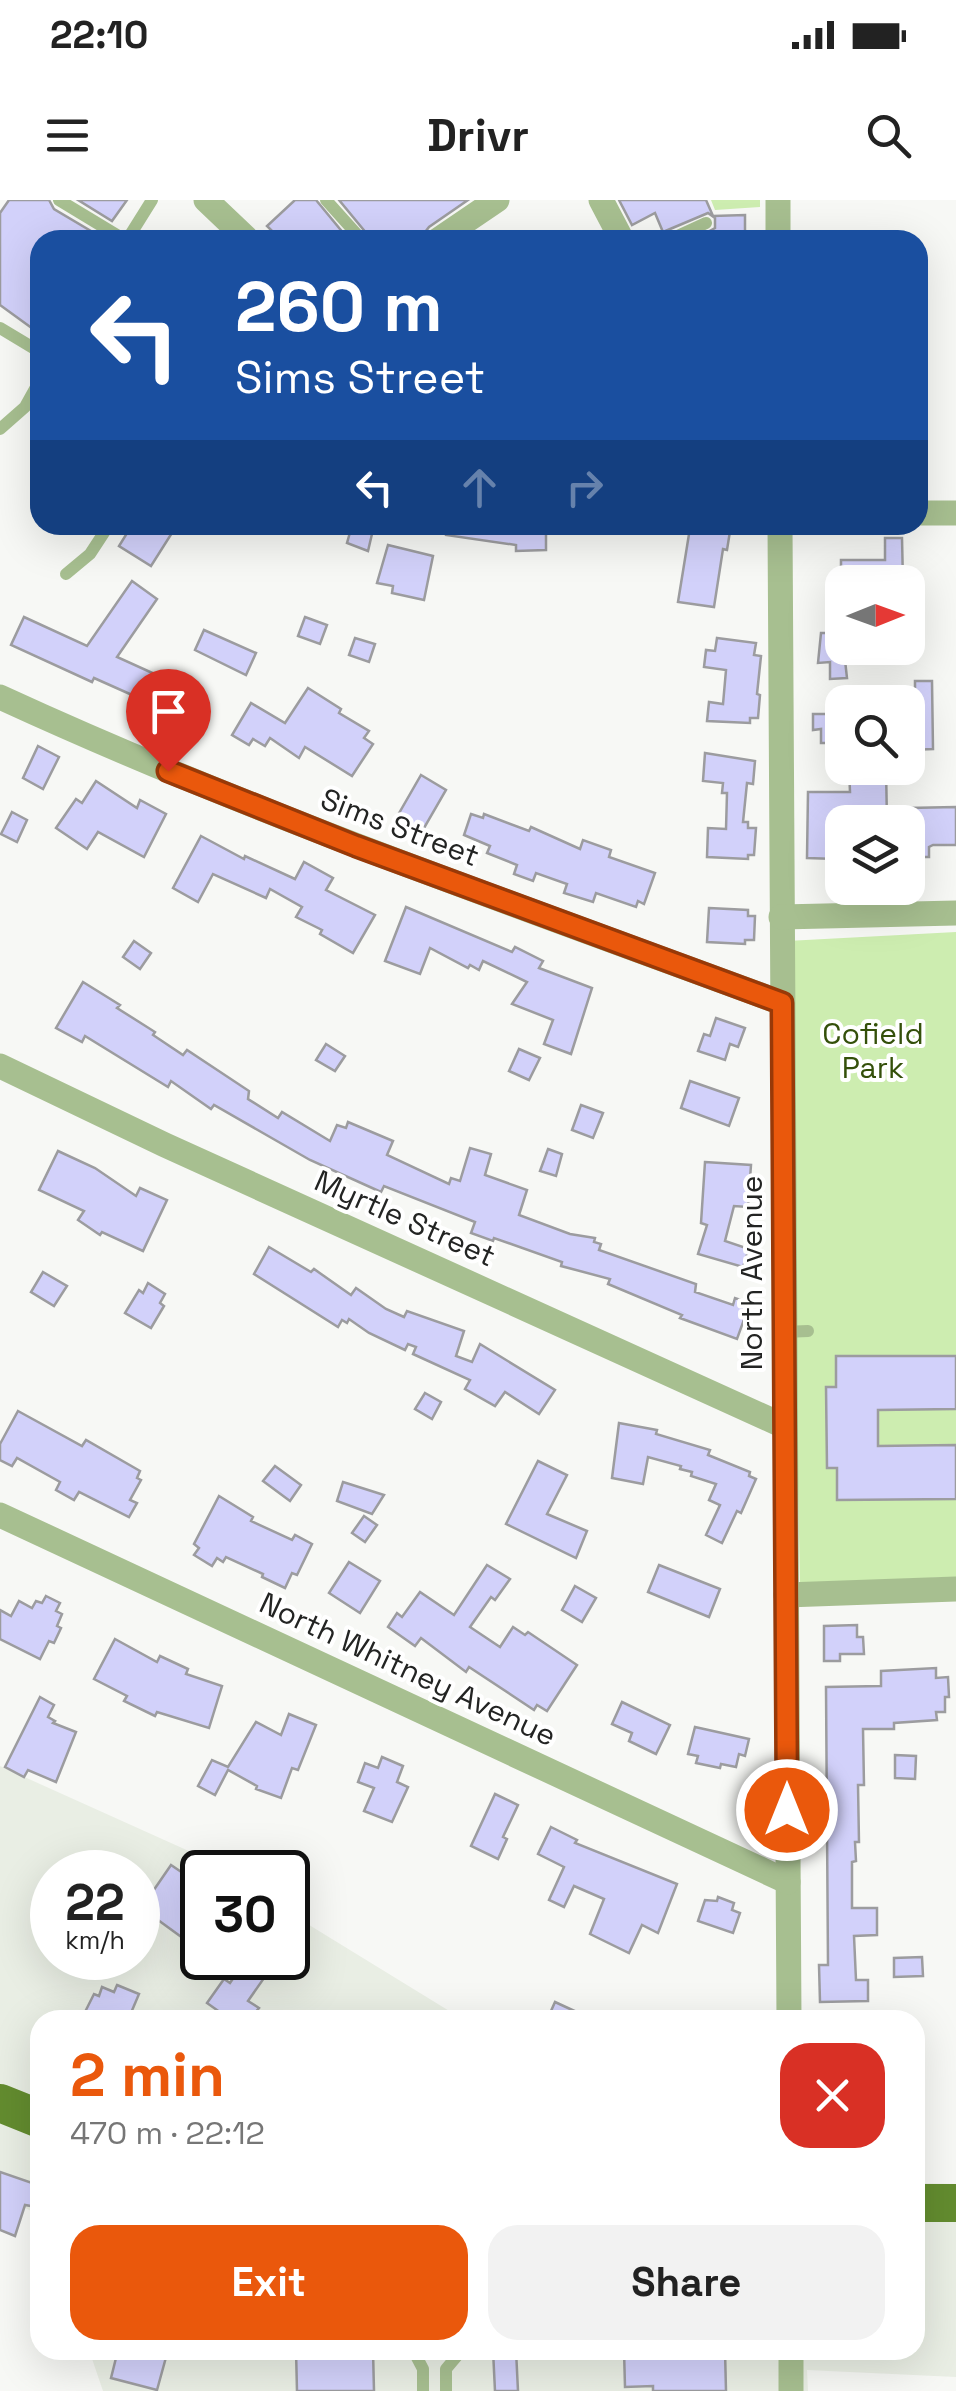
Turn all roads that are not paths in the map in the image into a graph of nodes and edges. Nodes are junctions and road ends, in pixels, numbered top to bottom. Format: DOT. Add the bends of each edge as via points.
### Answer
graph roads {
  1 [pos="59,200"];
  2 [pos="152,200"];
  3 [pos="206,200"];
  4 [pos="326,200"];
  5 [pos="601,200"];
  6 [pos="778,200"];
  7 [pos="491,202"];
  8 [pos="706,224"];
  9 [pos="109,230"];
  10 [pos="132,230"];
  11 [pos="238,230"];
  12 [pos="353,230"];
  13 [pos="452,230"];
  14 [pos="617,230"];
  15 [pos="692,230"];
  16 [pos="778,230"];
  17 [pos="0,328"];
  18 [pos="30,346"];
  19 [pos="30,398"];
  20 [pos="0,428"];
  21 [pos="928,513"];
  22 [pos="956,513"];
  23 [pos="102,535"];
  24 [pos="780,535"];
  25 [pos="66,574"];
  26 [pos="0,697"];
  27 [pos="956,914"];
  28 [pos="782,916"];
  29 [pos="782,1003"];
  30 [pos="0,1066"];
  31 [pos="784,1426"];
  32 [pos="0,1515"];
  33 [pos="956,1589"];
  34 [pos="786,1595"];
  35 [pos="788,1882"];
  36 [pos="788,2010"];
  37 [pos="0,2102"];
  38 [pos="30,2115"];
  39 [pos="925,2203"];
  40 [pos="956,2203"];
  41 [pos="418,2360"];
  42 [pos="454,2360"];
  43 [pos="791,2360"];
  44 [pos="423,2369"];
  45 [pos="446,2369"];
  46 [pos="423,2391"];
  47 [pos="446,2391"];
  48 [pos="791,2391"];
  1 -- 9 [label="lane"];
  2 -- 10 [label="lane"];
  3 -- 11 [label="street"];
  4 -- 12 [label="lane"];
  5 -- 14 [label="street"];
  6 -- 16 [label="street"];
  7 -- 13 [label="street"];
  8 -- 15 [label="lane"];
  17 -- 18 [label="lane"];
  19 -- 20 [label="lane"];
  21 -- 22 [label="street"];
  23 -- 25 [label="lane"];
  24 -- 28 [label="street, North Avenue"];
  26 -- 29 [label="street, Sims Street" via="356,846"];
  27 -- 28 [label="street"];
  28 -- 29 [label="street, North Avenue"];
  29 -- 31 [label="street, North Avenue" via="796,1332"];
  30 -- 31 [label="street, Myrtle Street"];
  31 -- 34 [label="street, North Avenue"];
  32 -- 35 [label="street, North Whitney Avenue"];
  33 -- 34 [label="street"];
  34 -- 35 [label="street, North Avenue"];
  35 -- 36 [label="street, North Avenue"];
  37 -- 38 [label="main road"];
  39 -- 40 [label="main road"];
  41 -- 44 [label="lane"];
  42 -- 45 [label="lane"];
  43 -- 48 [label="street"];
  44 -- 45 [label="lane"];
  44 -- 46 [label="lane"];
  45 -- 47 [label="lane"];
}
